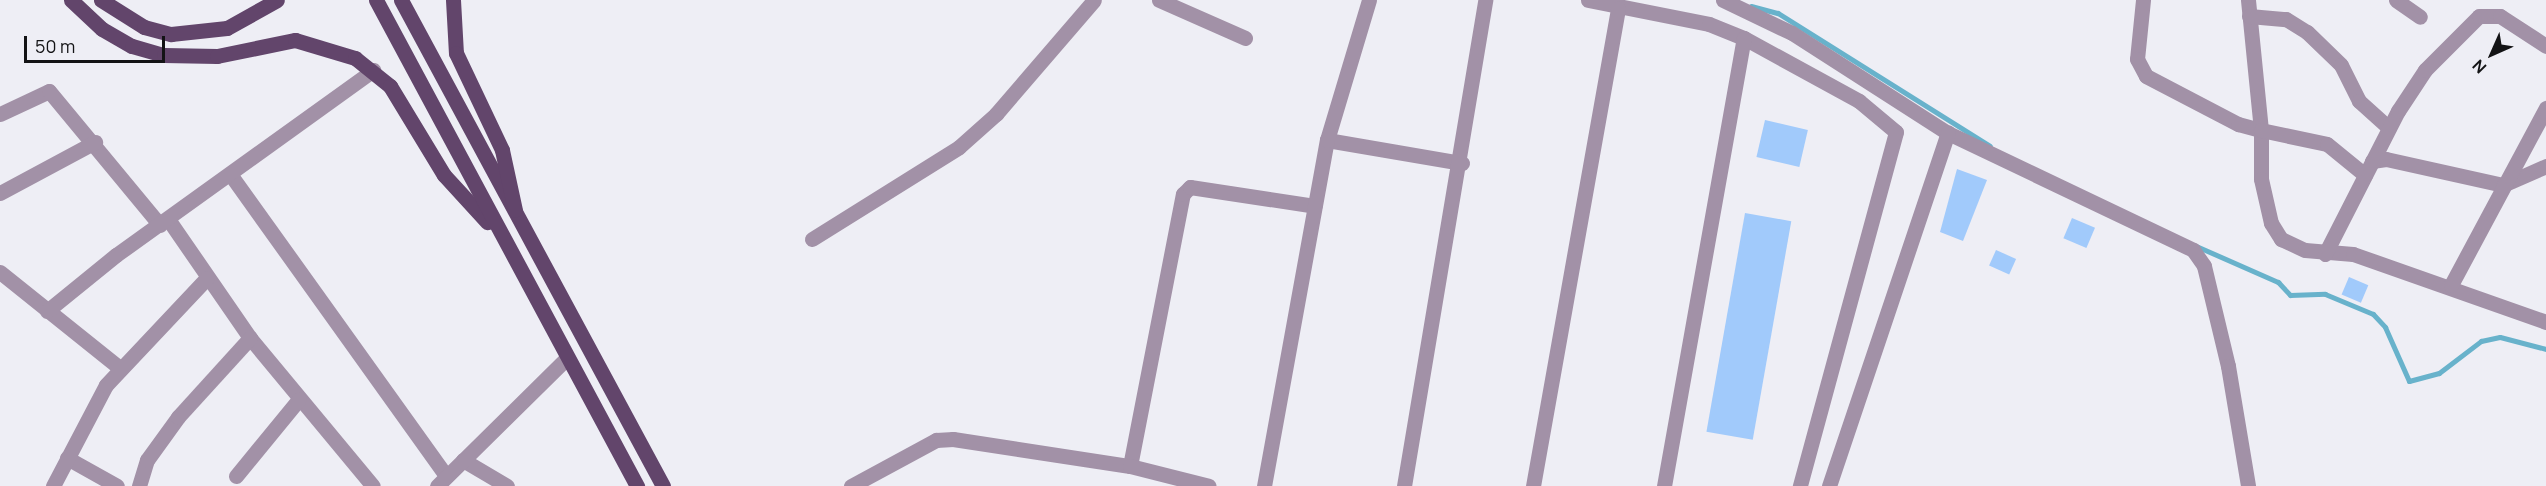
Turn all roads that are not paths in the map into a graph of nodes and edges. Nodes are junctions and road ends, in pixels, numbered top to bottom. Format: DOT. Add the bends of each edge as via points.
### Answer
graph roads {
  1 [pos="71,0"];
  2 [pos="101,0"];
  3 [pos="277,0"];
  4 [pos="376,0"];
  5 [pos="401,0"];
  6 [pos="453,0"];
  7 [pos="1094,0"];
  8 [pos="1159,0"];
  9 [pos="1369,0"];
  10 [pos="1485,0"];
  11 [pos="1588,0"];
  12 [pos="1723,0"];
  13 [pos="2143,0"];
  14 [pos="2248,0"];
  15 [pos="2396,0"];
  16 [pos="1618,8"];
  17 [pos="2249,16"];
  18 [pos="2420,17"];
  19 [pos="1245,38"];
  20 [pos="1744,38"];
  21 [pos="2546,46"];
  22 [pos="373,70"];
  23 [pos="2546,108"];
  24 [pos="0,114"];
  25 [pos="2389,128"];
  26 [pos="2261,129"];
  27 [pos="1948,133"];
  28 [pos="1327,140"];
  29 [pos="95,142"];
  30 [pos="2372,161"];
  31 [pos="1462,163"];
  32 [pos="2546,166"];
  33 [pos="230,174"];
  34 [pos="2365,175"];
  35 [pos="2503,185"];
  36 [pos="0,193"];
  37 [pos="1316,206"];
  38 [pos="164,222"];
  39 [pos="517,222"];
  40 [pos="499,235"];
  41 [pos="812,239"];
  42 [pos="2325,254"];
  43 [pos="0,272"];
  44 [pos="207,278"];
  45 [pos="2451,285"];
  46 [pos="47,311"];
  47 [pos="2546,322"];
  48 [pos="250,338"];
  49 [pos="566,358"];
  50 [pos="120,368"];
  51 [pos="299,399"];
  52 [pos="67,458"];
  53 [pos="463,460"];
  54 [pos="1130,466"];
  55 [pos="236,476"];
  56 [pos="441,481"];
  57 [pos="53,486"];
  58 [pos="117,486"];
  59 [pos="139,486"];
  60 [pos="373,486"];
  61 [pos="507,486"];
  62 [pos="637,486"];
  63 [pos="663,486"];
  64 [pos="851,486"];
  65 [pos="1209,486"];
  66 [pos="1264,486"];
  67 [pos="1404,486"];
  68 [pos="1533,486"];
  69 [pos="1664,486"];
  70 [pos="1800,486"];
  71 [pos="1829,486"];
  72 [pos="2248,486"];
  1 -- 22 [label="main road" via="102,29 132,46 164,55 217,56 295,40 331,47"];
  2 -- 3 [label="main road" via="144,27 171,34 227,28"];
  4 -- 40 [label="main road"];
  5 -- 39 [label="main road"];
  6 -- 39 [label="main road" via="456,53 502,150"];
  7 -- 41 [label="street" via="996,114 959,147"];
  8 -- 19 [label="street"];
  9 -- 28 [label="street"];
  10 -- 31 [label="street"];
  11 -- 16 [label="street"];
  12 -- 27 [label="street" via="1792,33"];
  13 -- 26 [label="street" via="2137,59 2146,76 2238,124"];
  14 -- 17 [label="street"];
  15 -- 18 [label="street"];
  16 -- 20 [label="street" via="1709,24"];
  16 -- 68 [label="street"];
  17 -- 25 [label="street" via="2286,19 2307,32 2341,65 2358,102"];
  17 -- 26 [label="street"];
  20 -- 69 [label="street"];
  20 -- 70 [label="street" via="1859,101 1896,132"];
  21 -- 25 [label="street" via="2500,16 2479,16 2425,70"];
  22 -- 33 [label="street"];
  22 -- 40 [label="main road" via="399,97 444,175"];
  23 -- 35 [label="street"];
  24 -- 29 [label="street" via="49,91"];
  25 -- 30 [label="street"];
  26 -- 34 [label="street" via="2327,144"];
  26 -- 42 [label="street" via="2257,147 2271,224 2281,239"];
  27 -- 71 [label="street"];
  27 -- 72 [label="street" via="2198,255 2228,366"];
  28 -- 31 [label="street"];
  28 -- 37 [label="street"];
  29 -- 36 [label="street"];
  29 -- 38 [label="street"];
  30 -- 34 [label="street"];
  30 -- 35 [label="street" via="2386,159"];
  31 -- 67 [label="street"];
  32 -- 35 [label="street"];
  33 -- 38 [label="street"];
  33 -- 56 [label="street"];
  34 -- 42 [label="street"];
  35 -- 45 [label="street"];
  37 -- 54 [label="street" via="1190,187 1183,194"];
  37 -- 66 [label="street"];
  38 -- 44 [label="street"];
  38 -- 46 [label="street"];
  39 -- 63 [label="main road"];
  40 -- 49 [label="main road"];
  42 -- 45 [label="street" via="2353,254"];
  43 -- 46 [label="street"];
  44 -- 48 [label="street"];
  44 -- 50 [label="street"];
  45 -- 47 [label="street"];
  46 -- 50 [label="street"];
  48 -- 51 [label="street"];
  48 -- 59 [label="street" via="178,417 147,460"];
  49 -- 53 [label="street"];
  49 -- 62 [label="main road"];
  50 -- 52 [label="street" via="94,402"];
  51 -- 55 [label="street"];
  51 -- 60 [label="street"];
  52 -- 57 [label="street"];
  52 -- 58 [label="street"];
  53 -- 56 [label="street"];
  53 -- 61 [label="street"];
  54 -- 64 [label="street" via="953,439 936,440"];
  54 -- 65 [label="street"];
}
